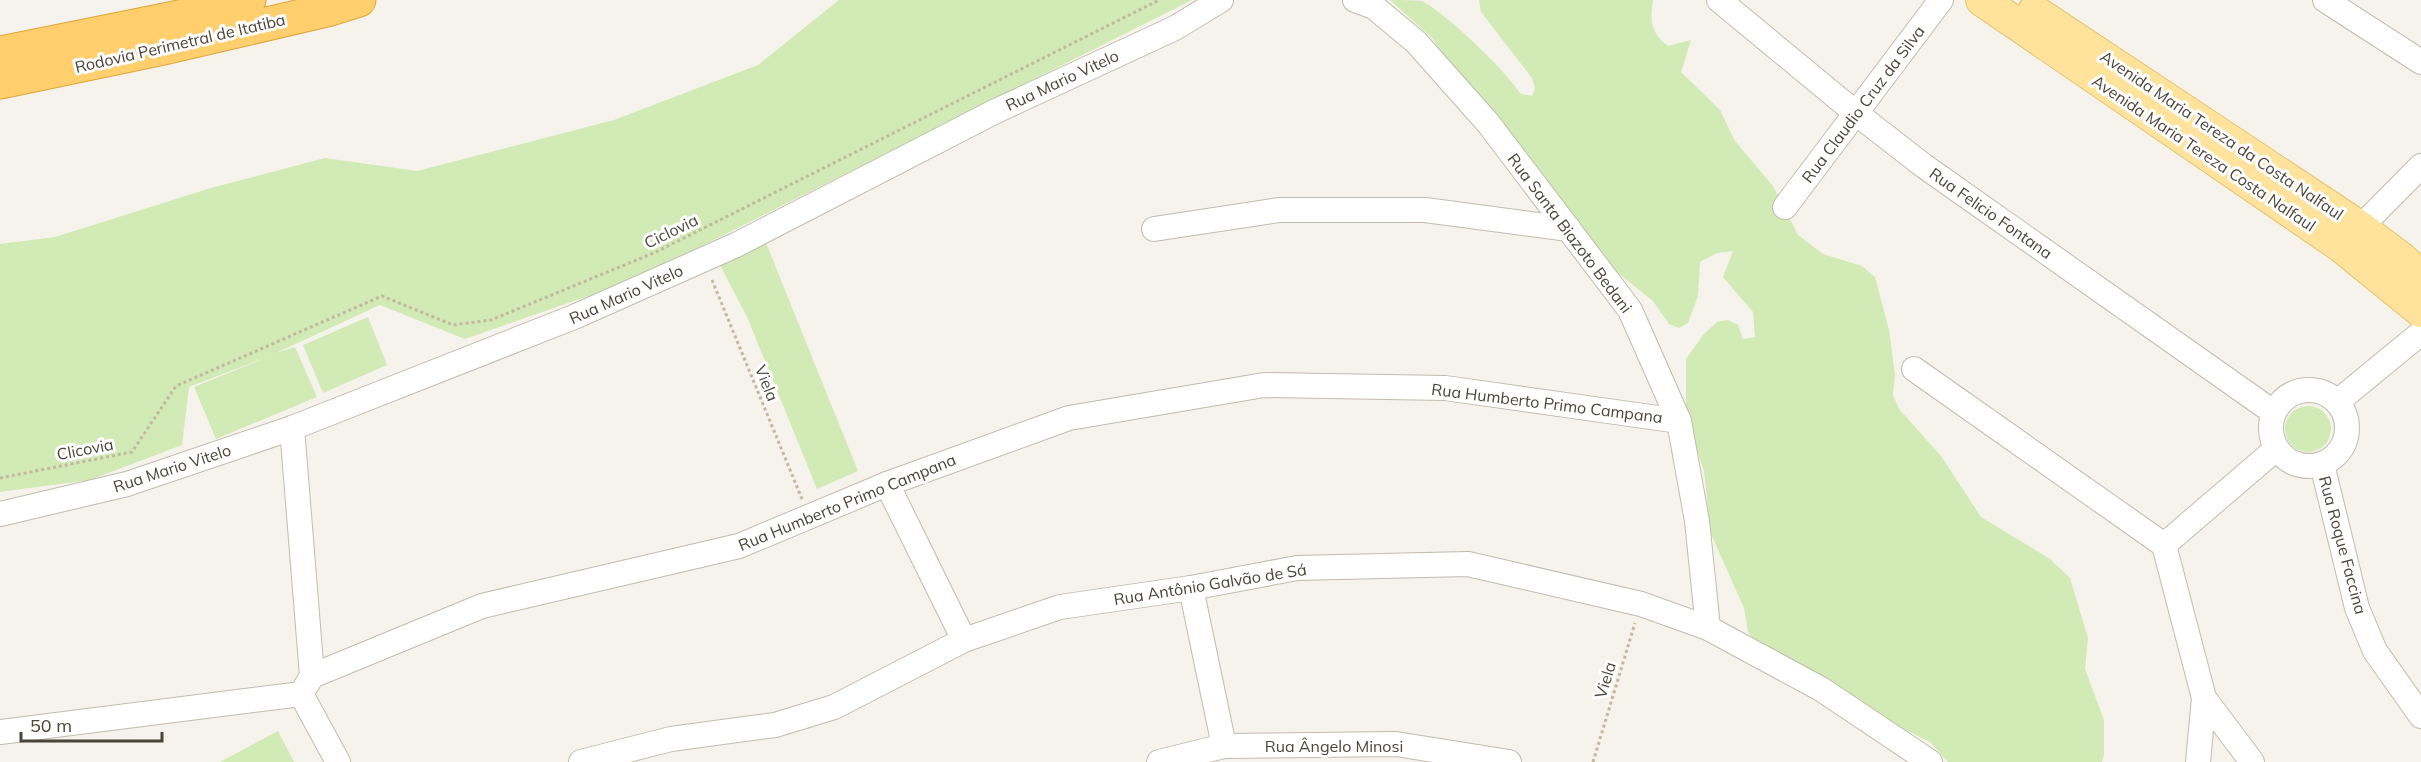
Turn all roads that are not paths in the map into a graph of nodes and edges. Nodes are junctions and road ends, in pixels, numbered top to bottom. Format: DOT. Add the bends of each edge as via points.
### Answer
graph roads {
  1 [pos="249,0"];
  2 [pos="359,0"];
  3 [pos="1221,0"];
  4 [pos="1355,0"];
  5 [pos="1719,0"];
  6 [pos="1941,0"];
  7 [pos="1982,0"];
  8 [pos="2018,0"];
  9 [pos="2325,0"];
  10 [pos="0,53"];
  11 [pos="2421,62"];
  12 [pos="0,82"];
  13 [pos="1857,114"];
  14 [pos="2421,166"];
  15 [pos="1785,207"];
  16 [pos="1154,229"];
  17 [pos="1569,229"];
  18 [pos="2351,237"];
  19 [pos="2421,277"];
  20 [pos="2421,312"];
  21 [pos="2421,333"];
  22 [pos="1914,369"];
  23 [pos="2337,402"];
  24 [pos="2273,412"];
  25 [pos="1679,420"];
  26 [pos="292,428"];
  27 [pos="2276,449"];
  28 [pos="2322,464"];
  29 [pos="886,484"];
  30 [pos="0,514"];
  31 [pos="2164,545"];
  32 [pos="1191,588"];
  33 [pos="1708,628"];
  34 [pos="964,640"];
  35 [pos="306,685"];
  36 [pos="2204,699"];
  37 [pos="2421,716"];
  38 [pos="0,732"];
  39 [pos="1224,746"];
  40 [pos="338,762"];
  41 [pos="581,762"];
  42 [pos="1159,762"];
  43 [pos="1509,762"];
  44 [pos="1930,762"];
  45 [pos="2198,762"];
  46 [pos="2253,762"];
  1 -- 10 [label="highway, Rodovia Perimetral de Itatiba"];
  2 -- 12 [label="highway, Rodovia Perimetral de Itatiba" via="174,46"];
  3 -- 26 [label="street, Rua Mario Vitelo" via="1175,28 994,112 736,245 574,317"];
  4 -- 17 [label="street, Rua Santa Biazoto Bedani" via="1374,7 1416,42 1488,123"];
  5 -- 13 [label="street, Rua Felicio Fontana"];
  6 -- 13 [label="street, Rua Claudio Cruz da Silva"];
  7 -- 18 [label="main road, Avenida Maria Tereza Costa Nalfaul"];
  8 -- 18 [label="main road, Avenida Maria Tereza da Costa Nalfaul"];
  9 -- 11 [label="street"];
  13 -- 15 [label="street, Rua Claudio Cruz da Silva"];
  13 -- 24 [label="street, Rua Felicio Fontana" via="1934,173"];
  14 -- 18 [label="street"];
  16 -- 17 [label="street" via="1279,210 1425,210"];
  17 -- 25 [label="street, Rua Santa Biazoto Bedani" via="1630,310"];
  18 -- 19 [label="main road, Avenida Maria Tereza da Costa Nalfaul" via="2402,259"];
  18 -- 20 [label="main road, Avenida Maria Tereza Costa Nalfaul"];
  21 -- 23 [label="street"];
  22 -- 31 [label="street"];
  23 -- 24 [label="street" via="2327,394 2302,390 2290,394"];
  23 -- 28 [label="street" via="2346,419 2346,438 2332,459"];
  24 -- 27 [label="street" via="2270,425"];
  25 -- 29 [label="street, Rua Humberto Primo Campana" via="1445,388 1264,385 1069,418"];
  25 -- 33 [label="street, Rua Santa Biazoto Bedani" via="1697,521"];
  26 -- 30 [label="street, Rua Mario Vitelo" via="127,484"];
  26 -- 35 [label="street"];
  27 -- 28 [label="street" via="2296,464"];
  27 -- 31 [label="street"];
  28 -- 37 [label="street, Rua Roque Faccina" via="2357,608 2375,651"];
  29 -- 34 [label="street"];
  29 -- 35 [label="street, Rua Humberto Primo Campana" via="739,546 482,606"];
  31 -- 36 [label="street"];
  32 -- 33 [label="street, Rua Antônio Galvão de Sá" via="1297,568 1468,564 1641,604"];
  32 -- 34 [label="street, Rua Antônio Galvão de Sá" via="1060,607"];
  32 -- 39 [label="street"];
  33 -- 44 [label="street, Rua Antônio Galvão de Sá" via="1821,689"];
  34 -- 41 [label="street, Rua Antônio Galvão de Sá" via="834,707 775,725 671,739"];
  35 -- 38 [label="street, Rua Humberto Primo Campana"];
  35 -- 40 [label="street"];
  36 -- 45 [label="street"];
  36 -- 46 [label="street"];
  39 -- 42 [label="street, Rua Ângelo Minosi"];
  39 -- 43 [label="street, Rua Ângelo Minosi" via="1396,744"];
}
